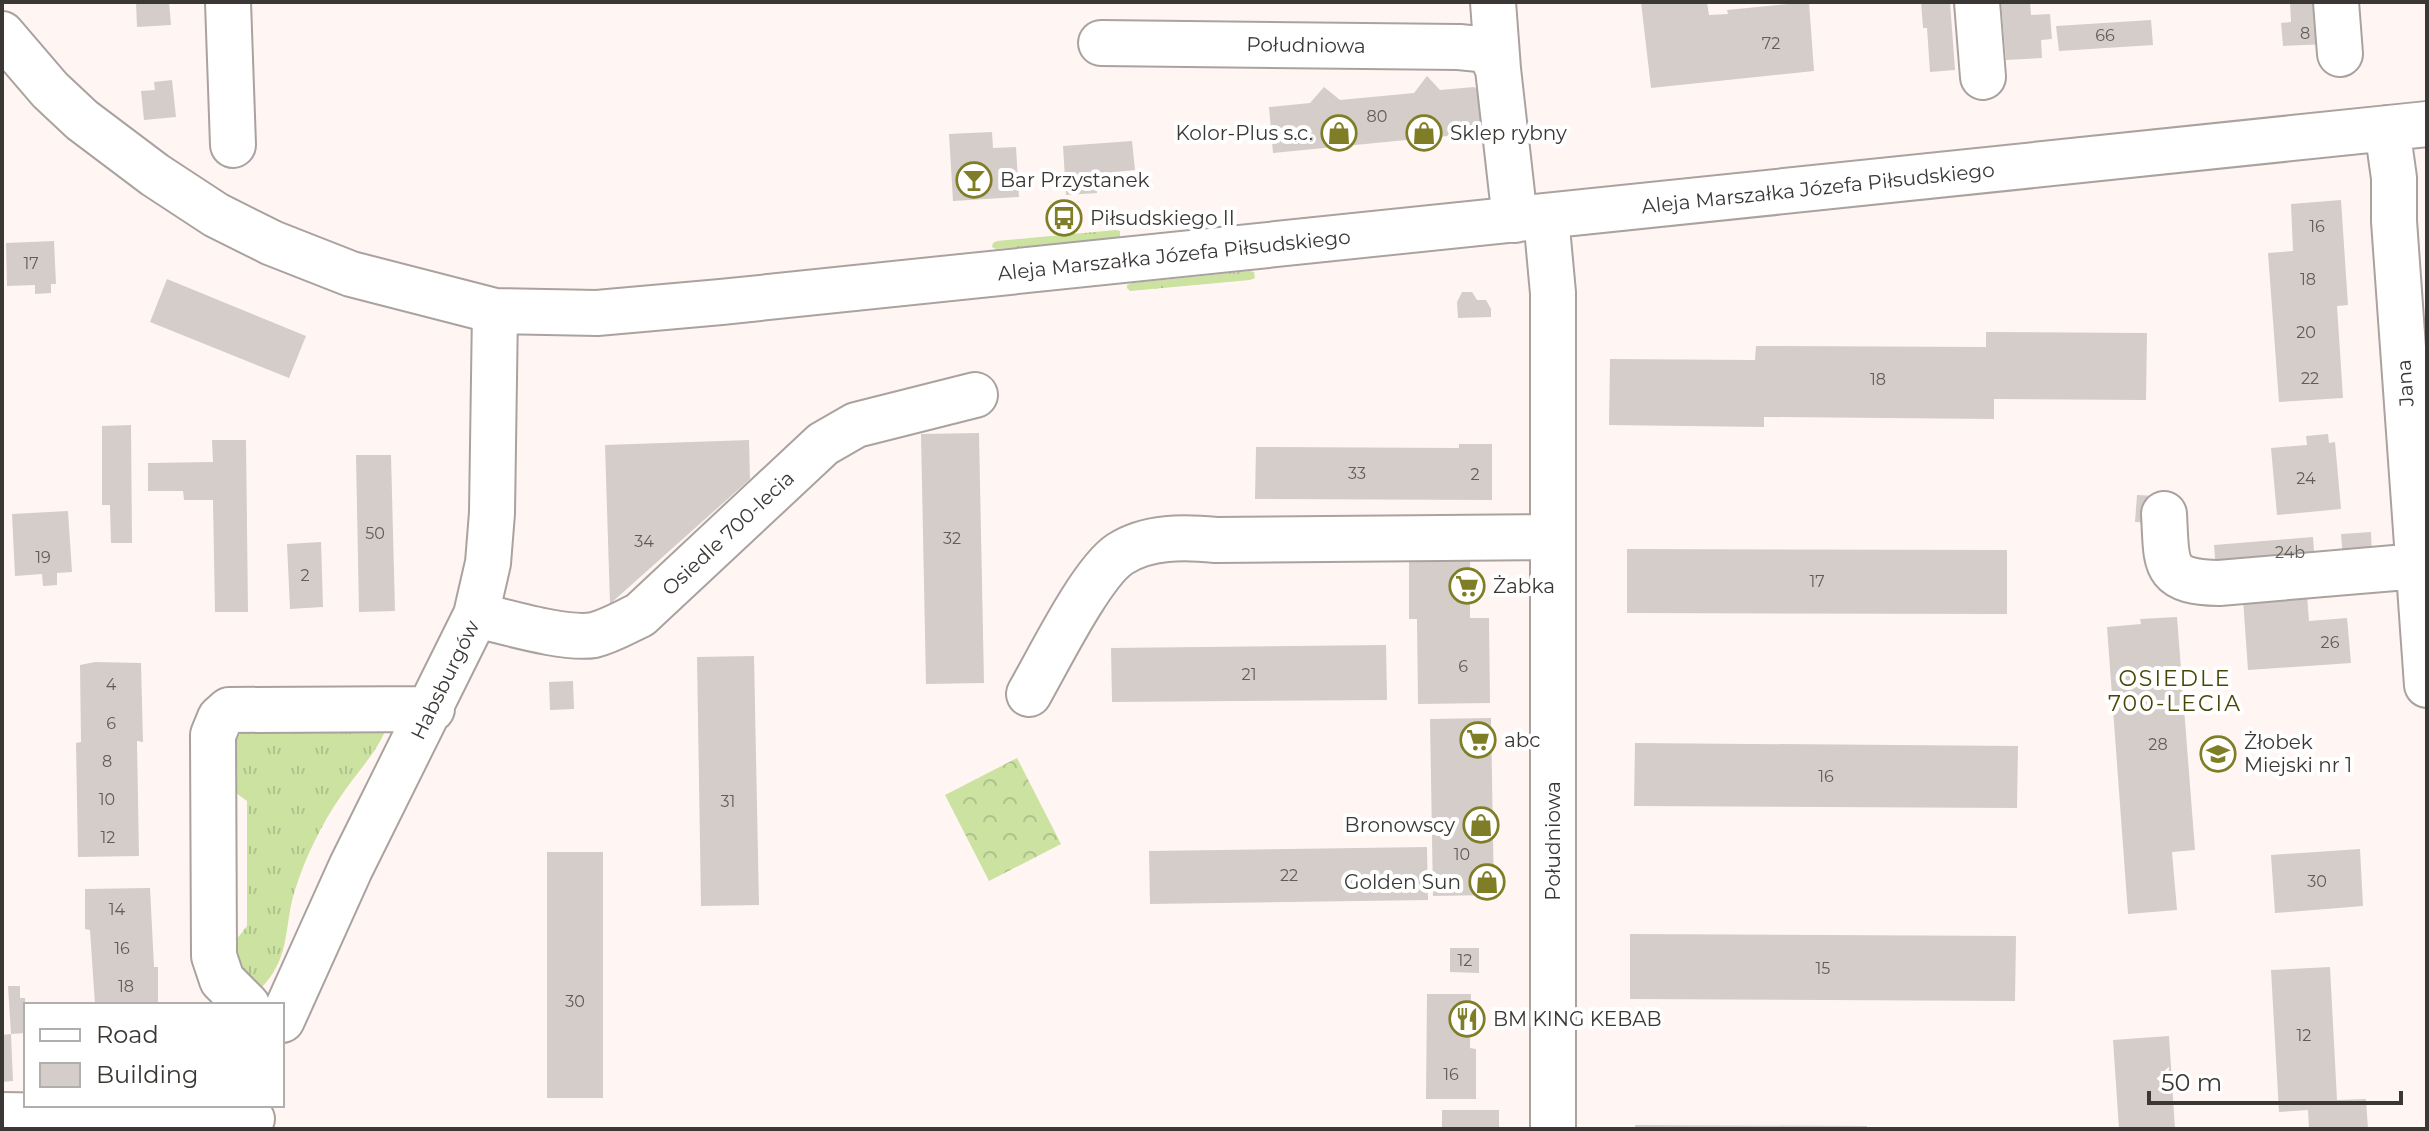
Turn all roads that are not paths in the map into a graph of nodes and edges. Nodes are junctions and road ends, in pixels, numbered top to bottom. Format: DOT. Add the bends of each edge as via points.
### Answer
graph roads {
  1 [pos="228,2"];
  2 [pos="1493,2"];
  3 [pos="1977,2"];
  4 [pos="2336,2"];
  5 [pos="2,34"];
  6 [pos="1101,43"];
  7 [pos="2340,54"];
  8 [pos="1498,69"];
  9 [pos="1983,77"];
  10 [pos="2407,126"];
  11 [pos="233,145"];
  12 [pos="1530,218"];
  13 [pos="495,311"];
  14 [pos="975,395"];
  15 [pos="2164,514"];
  16 [pos="1551,537"];
  17 [pos="2418,566"];
  18 [pos="476,615"];
  19 [pos="2427,685"];
  20 [pos="1029,694"];
  21 [pos="432,709"];
  22 [pos="245,1003"];
  23 [pos="284,1016"];
  24 [pos="2,1115"];
  25 [pos="253,1118"];
  26 [pos="1553,1129"];
  1 -- 11 [label="street"];
  2 -- 8 [label="street, Południowa"];
  3 -- 9 [label="street"];
  4 -- 7 [label="street"];
  5 -- 13 [label="street, Aleja Marszałka Józefa Piłsudskiego" via="82,120 216,215 351,274"];
  6 -- 8 [label="street, Południowa" via="1459,47 1489,50"];
  8 -- 12 [label="street, Południowa"];
  10 -- 12 [label="street, Aleja Marszałka Józefa Piłsudskiego"];
  10 -- 17 [label="street, Jana" via="2394,178 2394,221"];
  12 -- 13 [label="street, Aleja Marszałka Józefa Piłsudskiego" via="597,313"];
  12 -- 16 [label="street, Południowa" via="1553,293"];
  13 -- 18 [label="street, Habsburgów" via="492,513"];
  14 -- 18 [label="street, Osiedle 700-lecia" via="856,425 823,444 640,615 608,630 570,635"];
  15 -- 17 [label="street" via="2172,571 2191,582"];
  16 -- 20 [label="street" via="1184,537 1145,543 1119,555 1098,576"];
  16 -- 26 [label="street, Południowa"];
  17 -- 19 [label="street, Jana"];
  18 -- 21 [label="street, Habsburgów"];
  21 -- 22 [label="street" via="229,710 220,718 213,735 214,956 222,980"];
  21 -- 23 [label="street, Habsburgów" via="351,867"];
  24 -- 25 [label="street"];
}
